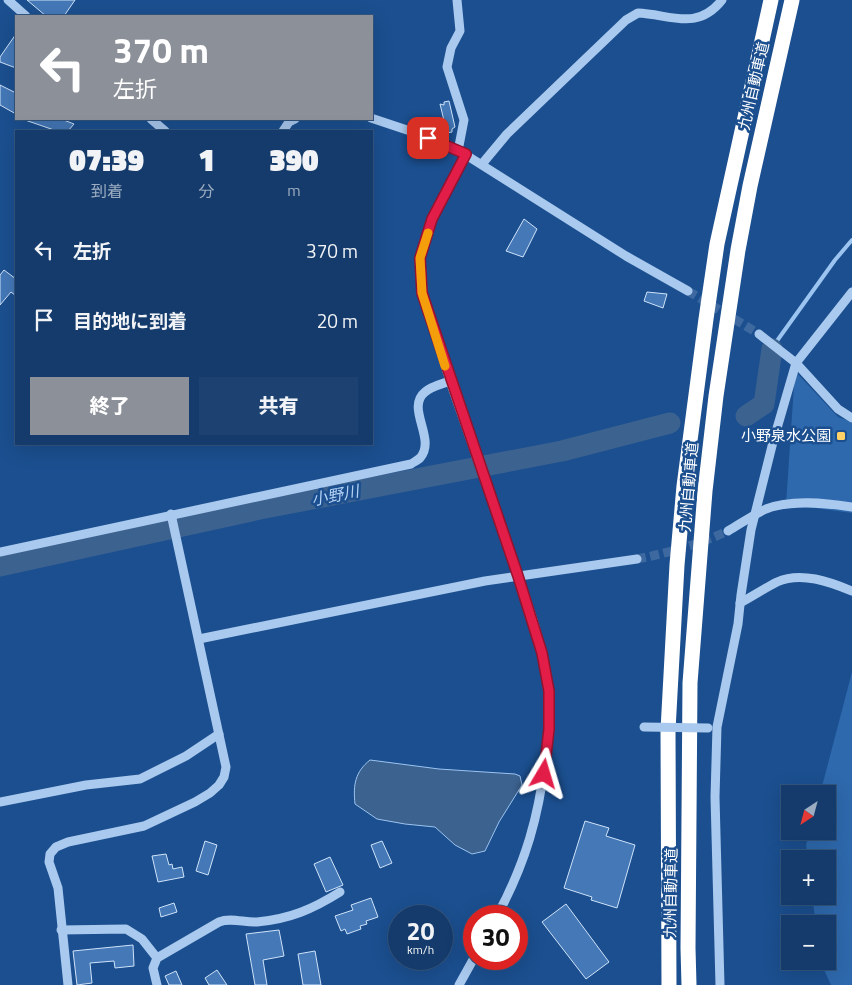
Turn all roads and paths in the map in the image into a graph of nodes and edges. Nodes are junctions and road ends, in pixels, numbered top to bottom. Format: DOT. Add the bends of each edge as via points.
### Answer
graph roads {
  1 [pos="8,0"];
  2 [pos="457,0"];
  3 [pos="722,0"];
  4 [pos="770,0"];
  5 [pos="792,0"];
  6 [pos="25,15"];
  7 [pos="373,119"];
  8 [pos="152,120"];
  9 [pos="293,120"];
  10 [pos="164,130"];
  11 [pos="284,130"];
  12 [pos="462,153"];
  13 [pos="482,164"];
  14 [pos="688,291"];
  15 [pos="852,292"];
  16 [pos="759,334"];
  17 [pos="796,363"];
  18 [pos="450,381"];
  19 [pos="852,418"];
  20 [pos="852,507"];
  21 [pos="754,516"];
  22 [pos="172,518"];
  23 [pos="728,531"];
  24 [pos="0,552"];
  25 [pos="637,559"];
  26 [pos="518,576"];
  27 [pos="852,591"];
  28 [pos="740,603"];
  29 [pos="199,640"];
  30 [pos="644,727"];
  31 [pos="712,728"];
  32 [pos="219,734"];
  33 [pos="0,802"];
  34 [pos="340,892"];
  35 [pos="503,905"];
  36 [pos="61,930"];
  37 [pos="157,958"];
  38 [pos="467,970"];
  39 [pos="68,985"];
  40 [pos="156,985"];
  41 [pos="459,985"];
  42 [pos="669,985"];
  43 [pos="689,985"];
  44 [pos="720,985"];
  1 -- 6 [label="street"];
  2 -- 12 [label="street" via="460,31 451,48 447,67 464,120"];
  3 -- 13 [label="street" via="709,13 683,20 638,13 626,20 507,134"];
  4 -- 42 [label="highway, 九州自動車道" via="718,244 684,486 668,730"];
  5 -- 43 [label="highway, 九州自動車道" via="740,241 716,396 706,491 690,683"];
  7 -- 12 [label="street"];
  8 -- 10 [label="street"];
  9 -- 11 [label="street"];
  12 -- 13 [label="street"];
  12 -- 18 [label="street" via="432,219 420,258 422,293"];
  13 -- 14 [label="street" via="626,256"];
  15 -- 17 [label="street"];
  16 -- 17 [label="street"];
  17 -- 19 [label="street" via="838,409"];
  17 -- 21 [label="street"];
  18 -- 22 [label="street" via="430,388 420,399 418,408 425,450 410,464"];
  18 -- 26 [label="street"];
  20 -- 21 [label="street" via="808,502 767,509"];
  21 -- 23 [label="street"];
  21 -- 28 [label="street"];
  22 -- 24 [label="street"];
  22 -- 29 [label="street"];
  25 -- 26 [label="street"];
  26 -- 29 [label="street"];
  26 -- 35 [label="street" via="542,653 549,691 549,729 535,822"];
  27 -- 28 [label="street" via="805,577 779,581"];
  28 -- 31 [label="street" via="732,656"];
  29 -- 32 [label="street"];
  30 -- 31 [label="street, bridge"];
  31 -- 44 [label="street"];
  32 -- 33 [label="street" via="186,756 140,779 86,785"];
  32 -- 36 [label="street" via="226,767 224,777 210,793 144,826 68,842 50,854 49,862 58,888"];
  34 -- 37 [label="street" via="297,915 255,922 225,920"];
  36 -- 37 [label="street" via="126,929 142,938"];
  36 -- 39 [label="street"];
  37 -- 40 [label="street" via="153,968"];
  38 -- 41 [label="street"];
}
